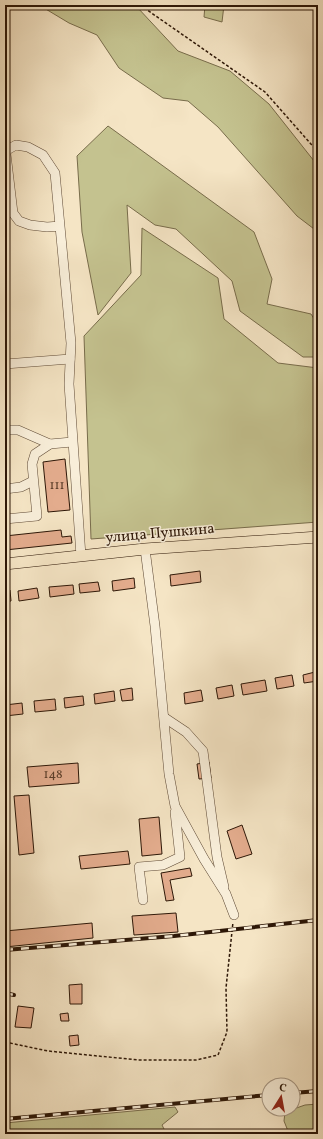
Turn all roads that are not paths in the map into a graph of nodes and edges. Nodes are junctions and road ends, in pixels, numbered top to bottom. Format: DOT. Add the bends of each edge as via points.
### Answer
graph roads {
  1 [pos="60,226"];
  2 [pos="70,359"];
  3 [pos="5,364"];
  4 [pos="5,430"];
  5 [pos="72,442"];
  6 [pos="50,444"];
  7 [pos="33,481"];
  8 [pos="5,489"];
  9 [pos="5,519"];
  10 [pos="318,536"];
  11 [pos="145,549"];
  12 [pos="81,556"];
  13 [pos="5,564"];
  14 [pos="165,718"];
  15 [pos="175,806"];
  16 [pos="226,894"];
  17 [pos="143,900"];
  18 [pos="234,915"];
  1 -- 1 [label="lane" via="55,172 43,155 28,146 16,145 7,150 13,213 20,221 30,225"];
  1 -- 2 [label="lane" via="71,342"];
  2 -- 3 [label="lane"];
  2 -- 5 [label="lane"];
  4 -- 6 [label="lane" via="18,430"];
  5 -- 6 [label="lane"];
  5 -- 12 [label="lane"];
  6 -- 7 [label="lane" via="35,454 32,464"];
  7 -- 8 [label="lane" via="21,487"];
  7 -- 9 [label="lane" via="38,516"];
  10 -- 11 [label="main road, улица Пушкина"];
  11 -- 12 [label="main road, улица Пушкина"];
  11 -- 14 [label="lane"];
  12 -- 13 [label="main road, улица Пушкина"];
  14 -- 15 [label="lane" via="169,774"];
  14 -- 16 [label="lane" via="186,732 203,751 218,857"];
  15 -- 16 [label="lane"];
  15 -- 17 [label="lane" via="180,857 163,865 139,867"];
  16 -- 18 [label="lane"];
}
